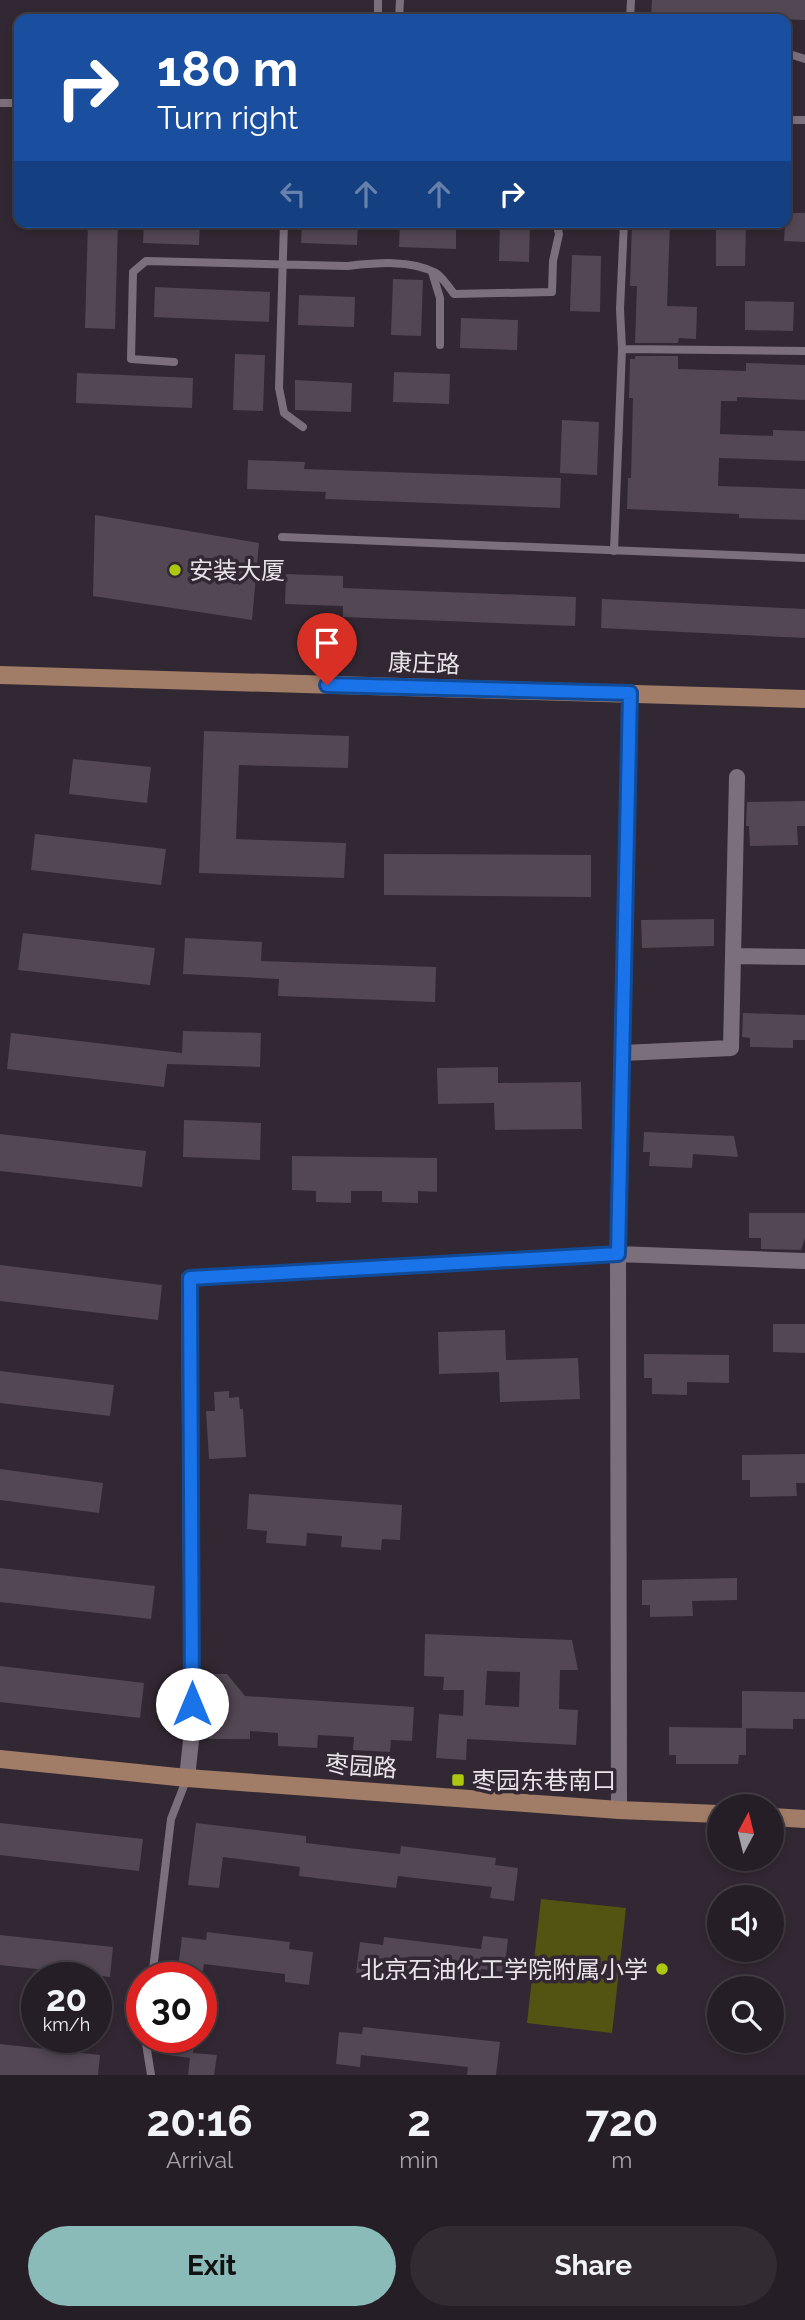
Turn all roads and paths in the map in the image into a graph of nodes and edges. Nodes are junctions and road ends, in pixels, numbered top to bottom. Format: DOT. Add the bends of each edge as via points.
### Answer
graph roads {
  1 [pos="284,228"];
  2 [pos="558,228"];
  3 [pos="624,228"];
  4 [pos="282,264"];
  5 [pos="432,272"];
  6 [pos="440,345"];
  7 [pos="622,349"];
  8 [pos="805,351"];
  9 [pos="174,362"];
  10 [pos="303,427"];
  11 [pos="282,537"];
  12 [pos="614,551"];
  13 [pos="805,558"];
  14 [pos="0,676"];
  15 [pos="630,693"];
  16 [pos="805,699"];
  17 [pos="737,777"];
  18 [pos="733,956"];
  19 [pos="805,957"];
  20 [pos="623,1053"];
  21 [pos="618,1254"];
  22 [pos="805,1261"];
  23 [pos="0,1759"];
  24 [pos="187,1778"];
  25 [pos="619,1810"];
  26 [pos="707,1814"];
  27 [pos="784,1818"];
  28 [pos="805,1819"];
  29 [pos="154,1962"];
  30 [pos="148,2053"];
  31 [pos="151,2075"];
  1 -- 4 [label="lane"];
  2 -- 5 [label="lane" via="552,292 454,294"];
  3 -- 7 [label="lane"];
  4 -- 5 [label="lane" via="419,266"];
  4 -- 9 [label="lane" via="146,261 133,272 131,359"];
  4 -- 10 [label="lane" via="279,388 284,413"];
  5 -- 6 [label="lane" via="440,298"];
  7 -- 8 [label="lane"];
  7 -- 12 [label="lane"];
  11 -- 12 [label="lane"];
  12 -- 13 [label="lane"];
  14 -- 15 [label="street, 康庄路"];
  15 -- 16 [label="street, 康庄路"];
  15 -- 20 [label="street"];
  17 -- 18 [label="street"];
  18 -- 19 [label="street"];
  18 -- 20 [label="street" via="732,1048"];
  20 -- 21 [label="street"];
  21 -- 22 [label="street"];
  21 -- 24 [label="street" via="190,1278 192,1731"];
  21 -- 25 [label="street"];
  23 -- 24 [label="street, 枣园路"];
  24 -- 25 [label="street, 枣园路"];
  24 -- 29 [label="lane" via="171,1819"];
  25 -- 26 [label="street, 枣园路"];
  27 -- 28 [label="street"];
  30 -- 31 [label="lane"];
}
